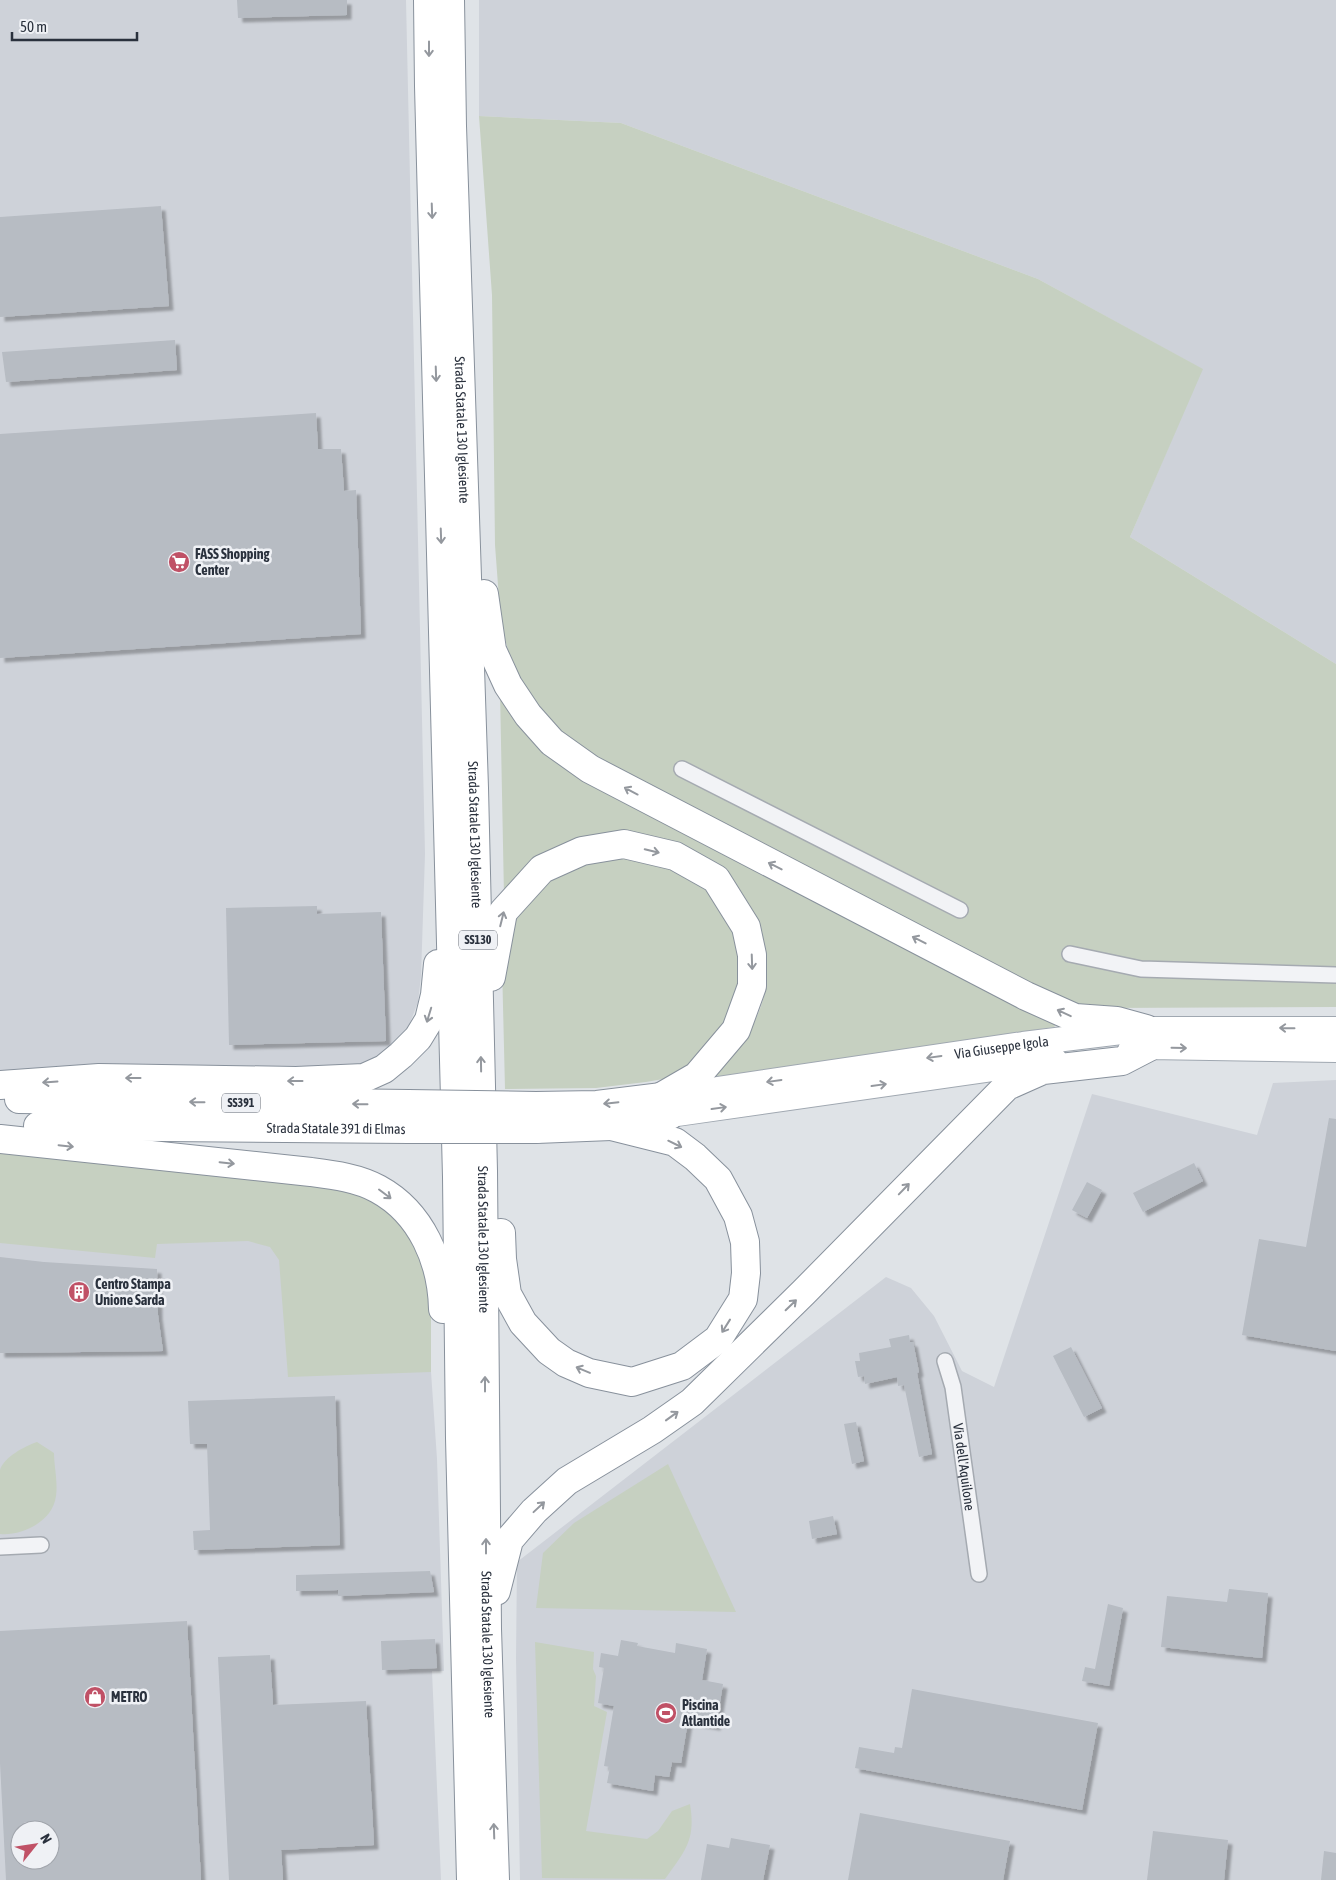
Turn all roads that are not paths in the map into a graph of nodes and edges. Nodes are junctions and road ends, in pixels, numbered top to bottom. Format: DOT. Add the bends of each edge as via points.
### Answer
graph roads {
  1 [pos="428,0"];
  2 [pos="450,0"];
  3 [pos="464,470"];
  4 [pos="682,770"];
  5 [pos="450,899"];
  6 [pos="960,910"];
  7 [pos="1070,954"];
  8 [pos="1336,975"];
  9 [pos="1336,1029"];
  10 [pos="480,1035"];
  11 [pos="1148,1038"];
  12 [pos="1336,1050"];
  13 [pos="0,1085"];
  14 [pos="0,1099"];
  15 [pos="666,1103"];
  16 [pos="409,1117"];
  17 [pos="536,1117"];
  18 [pos="0,1125"];
  19 [pos="611,1126"];
  20 [pos="0,1139"];
  21 [pos="483,1171"];
  22 [pos="945,1360"];
  23 [pos="460,1438"];
  24 [pos="41,1545"];
  25 [pos="0,1547"];
  26 [pos="979,1574"];
  27 [pos="487,1629"];
  28 [pos="471,1880"];
  29 [pos="495,1880"];
  1 -- 5 [label="highway, Strada Statale 130 Iglesiente / SS130, one-way"];
  2 -- 3 [label="highway, Strada Statale 130 Iglesiente / SS130"];
  3 -- 10 [label="highway, Strada Statale 130 Iglesiente / SS130"];
  11 -- 3 [label="highway, one-way" via="1117,1021 1075,1018 1026,996 590,769 552,742 508,685 492,650 486,614 478,500"];
  4 -- 6 [label="street"];
  5 -- 13 [label="highway, one-way" via="429,1020 418,1038 401,1055 384,1069 364,1078 296,1081 99,1078"];
  5 -- 23 [label="highway, Strada Statale 130 Iglesiente / SS130"];
  7 -- 8 [label="street" via="1141,969"];
  9 -- 11 [label="main road, Via Giuseppe Igola, one-way"];
  10 -- 15 [label="highway, one-way" via="503,912 542,869 582,851 624,844 675,856 716,879 746,927 752,955 752,986 736,1030 697,1076"];
  21 -- 10 [label="highway, Strada Statale 130 Iglesiente / SS130, one-way"];
  11 -- 12 [label="main road, Via Giuseppe Igola, one-way"];
  11 -- 15 [label="main road, Via Giuseppe Igola"];
  27 -- 11 [label="highway, one-way" via="509,1540 534,1511 567,1481 692,1402 1007,1086 1043,1070 1122,1061"];
  16 -- 14 [label="highway, Strada Statale 391 di Elmas / SS391, one-way"];
  15 -- 17 [label="highway, Strada Statale 391 di Elmas / SS391, one-way" via="597,1105"];
  15 -- 19 [label="highway, Strada Statale 391 di Elmas / SS391"];
  16 -- 17 [label="highway, Strada Statale 391 di Elmas / SS391, bridge"];
  16 -- 18 [label="highway, Strada Statale 391 di Elmas / SS391" via="212,1126 76,1128"];
  17 -- 19 [label="highway, Strada Statale 391 di Elmas / SS391"];
  19 -- 21 [label="highway, one-way" via="675,1142 718,1179 738,1216 745,1242 744,1299 718,1339 682,1366 632,1382 589,1373 566,1363 549,1350 523,1323 507,1294 502,1259 500,1191"];
  20 -- 23 [label="highway, one-way" via="311,1172 348,1177 379,1189 408,1212 430,1244 442,1283 446,1396"];
  27 -- 21 [label="highway, Strada Statale 130 Iglesiente / SS130, one-way"];
  22 -- 26 [label="street, Via dell'Aquilone" via="953,1387"];
  23 -- 28 [label="highway, Strada Statale 130 Iglesiente / SS130"];
  24 -- 25 [label="street"];
  29 -- 27 [label="highway, Strada Statale 130 Iglesiente / SS130, one-way"];
}
